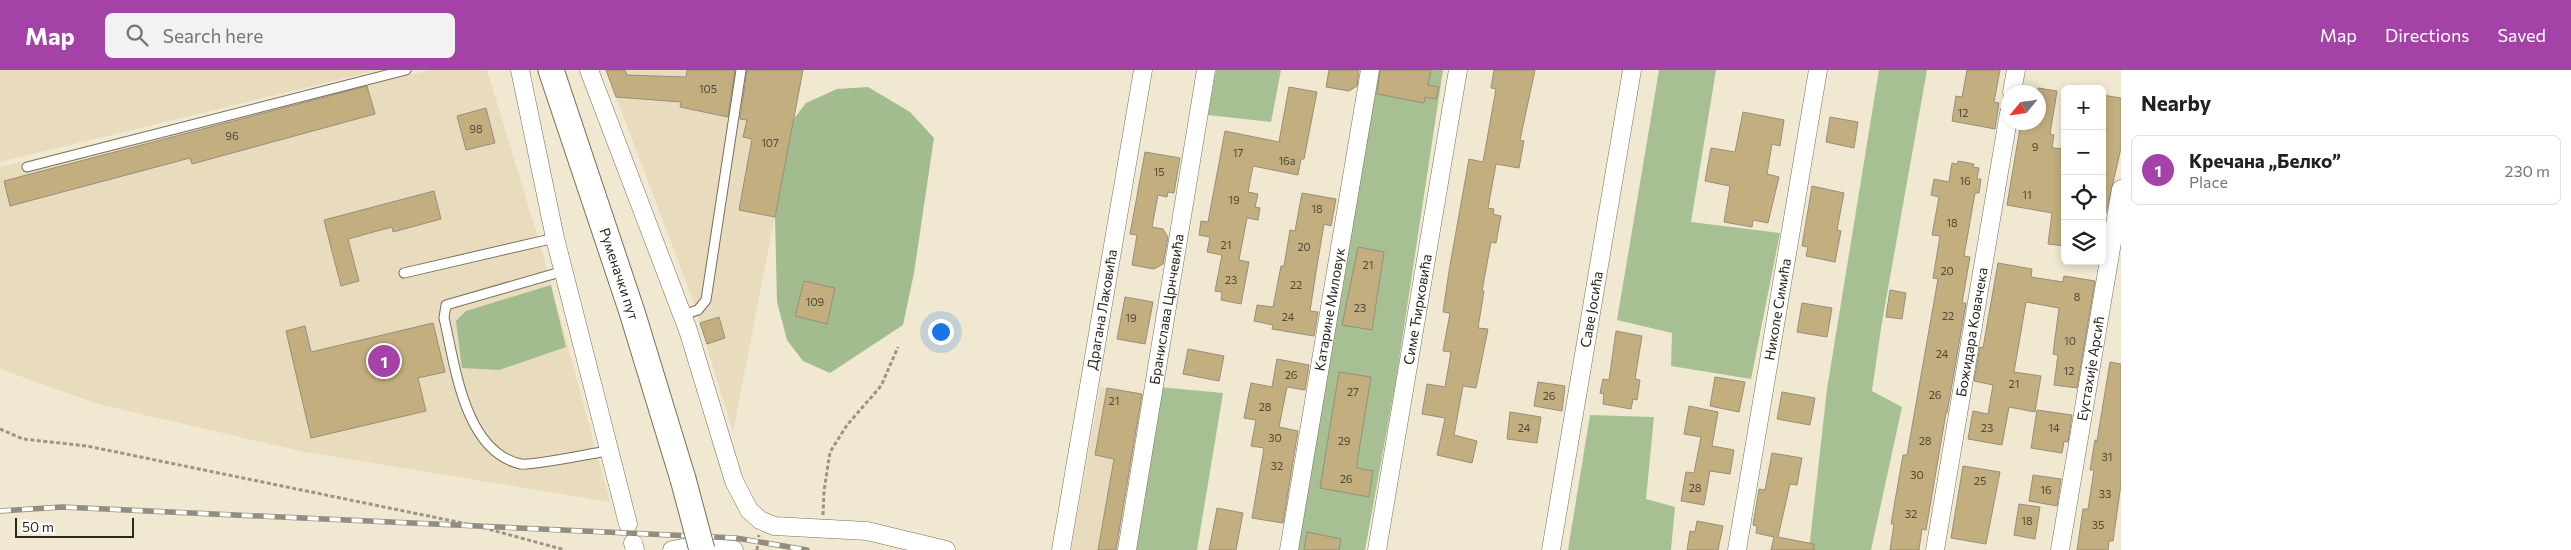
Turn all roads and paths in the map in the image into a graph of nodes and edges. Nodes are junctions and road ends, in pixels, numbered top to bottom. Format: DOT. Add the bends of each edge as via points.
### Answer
graph roads {
  1 [pos="406,70"];
  2 [pos="520,70"];
  3 [pos="551,70"];
  4 [pos="589,70"];
  5 [pos="741,70"];
  6 [pos="1143,70"];
  7 [pos="1206,70"];
  8 [pos="1370,70"];
  9 [pos="1458,70"];
  10 [pos="1632,70"];
  11 [pos="1818,70"];
  12 [pos="2016,70"];
  13 [pos="2013,85"];
  14 [pos="2005,130"];
  15 [pos="27,167"];
  16 [pos="2121,189"];
  17 [pos="555,238"];
  18 [pos="564,271"];
  19 [pos="404,273"];
  20 [pos="682,314"];
  21 [pos="898,347"];
  22 [pos="0,429"];
  23 [pos="608,450"];
  24 [pos="628,524"];
  25 [pos="822,528"];
  26 [pos="565,550"];
  27 [pos="672,550"];
  28 [pos="702,550"];
  29 [pos="734,550"];
  30 [pos="946,550"];
  31 [pos="1061,550"];
  32 [pos="1127,550"];
  33 [pos="1289,550"];
  34 [pos="1377,550"];
  35 [pos="1551,550"];
  36 [pos="1737,550"];
  37 [pos="1935,550"];
  38 [pos="2060,550"];
  1 -- 15 [label="lane"];
  2 -- 17 [label="street"];
  3 -- 28 [label="main road, Руменачки пут, bridge" via="632,312"];
  4 -- 20 [label="street"];
  5 -- 20 [label="lane" via="706,300 698,310"];
  6 -- 31 [label="street, Драгана Лаковића"];
  7 -- 32 [label="street, Бранислава Црнчевића"];
  8 -- 33 [label="street, Катарине Миловук"];
  9 -- 34 [label="street, Симе Ћирковића"];
  10 -- 35 [label="street, Саве Јосића"];
  11 -- 36 [label="street, Николе Симића"];
  12 -- 13 [label="street"];
  14 -- 37 [label="street, Божидара Ковачека"];
  16 -- 38 [label="street, Еустахије Арсић"];
  17 -- 18 [label="street"];
  17 -- 19 [label="lane"];
  18 -- 23 [label="street"];
  18 -- 23 [label="lane" via="446,305 444,318 466,408 493,449 522,464"];
  20 -- 25 [label="street" via="744,504 760,520 774,526"];
  21 -- 25 [label="path" via="881,386 847,425 830,452"];
  22 -- 26 [label="path" via="23,439 87,446 477,526"];
  23 -- 24 [label="street"];
  25 -- 30 [label="street" via="867,531"];
  27 -- 29 [label="street" via="694,546"];
}
